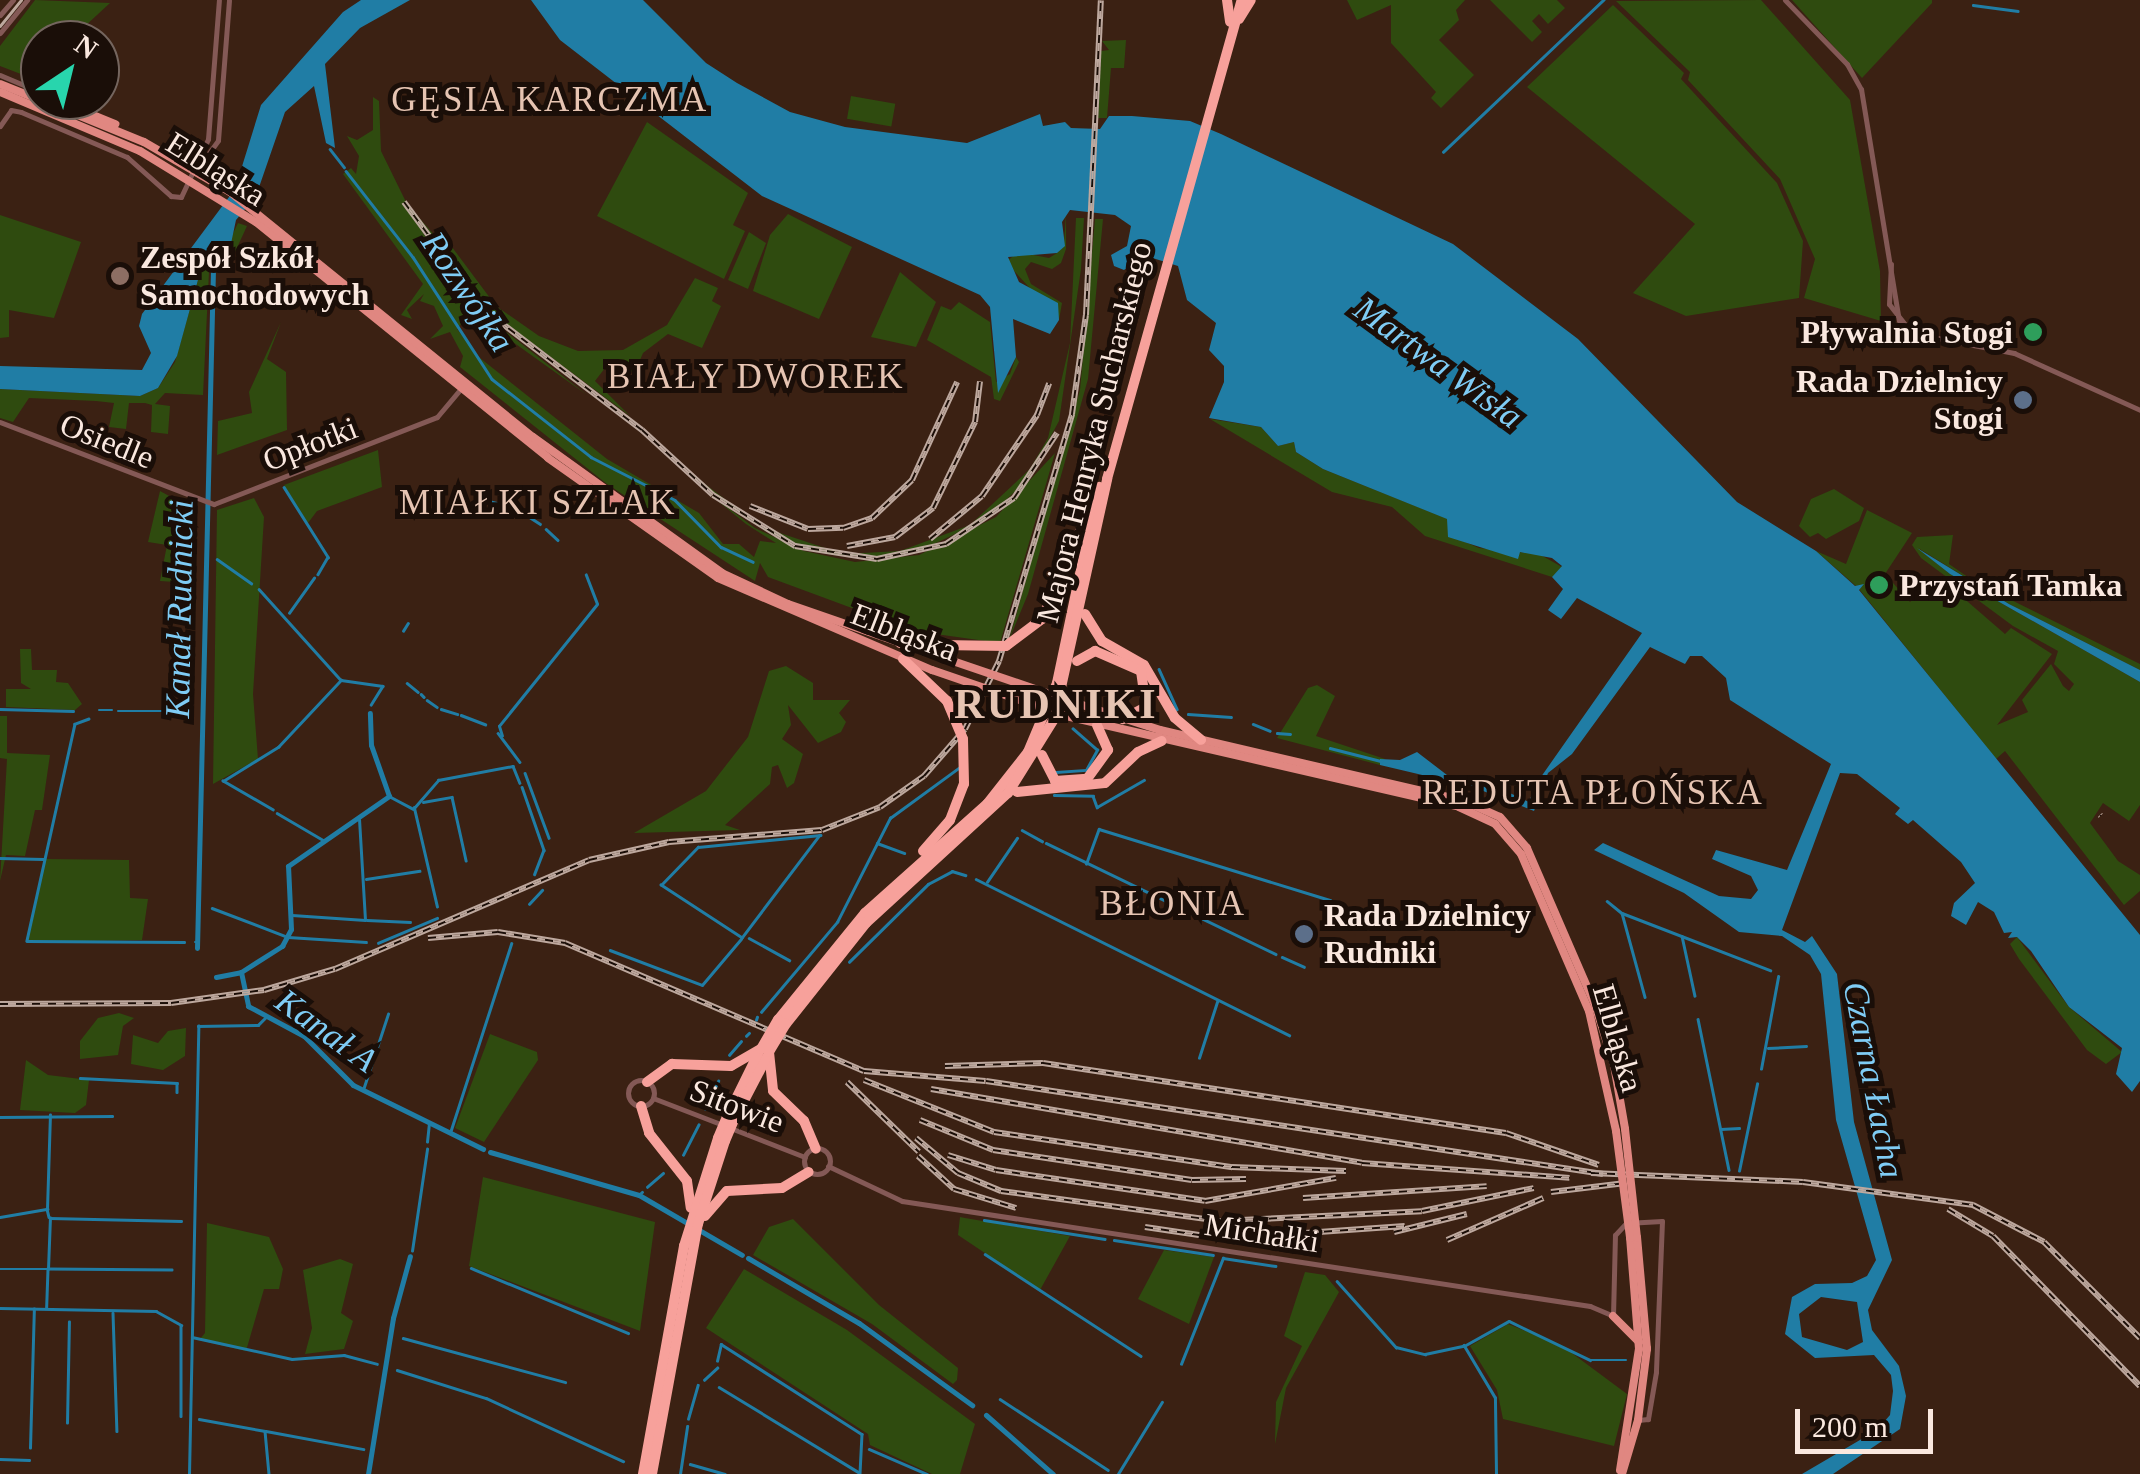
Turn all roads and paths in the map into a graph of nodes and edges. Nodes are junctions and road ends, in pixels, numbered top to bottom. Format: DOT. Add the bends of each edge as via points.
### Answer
graph roads {
  1 [pos="13,0"];
  2 [pos="28,0"];
  3 [pos="218,0"];
  4 [pos="229,0"];
  5 [pos="1228,0"];
  6 [pos="1239,0"];
  7 [pos="1252,0"];
  8 [pos="1784,0"];
  9 [pos="0,15"];
  10 [pos="1232,23"];
  11 [pos="0,34"];
  12 [pos="0,92"];
  13 [pos="211,100"];
  14 [pos="221,100"];
  15 [pos="94,120"];
  16 [pos="101,120"];
  17 [pos="0,126"];
  18 [pos="209,127"];
  19 [pos="219,127"];
  20 [pos="144,142"];
  21 [pos="196,170"];
  22 [pos="191,181"];
  23 [pos="1137,361"];
  24 [pos="464,385"];
  25 [pos="2140,410"];
  26 [pos="0,422"];
  27 [pos="1099,487"];
  28 [pos="203,502"];
  29 [pos="1095,532"];
  30 [pos="1085,614"];
  31 [pos="900,642"];
  32 [pos="940,651"];
  33 [pos="903,658"];
  34 [pos="1077,661"];
  35 [pos="1123,719"];
  36 [pos="1097,725"];
  37 [pos="1162,740"];
  38 [pos="1201,740"];
  39 [pos="1042,755"];
  40 [pos="1017,792"];
  41 [pos="941,855"];
  42 [pos="864,913"];
  43 [pos="782,1022"];
  44 [pos="765,1050"];
  45 [pos="647,1082"];
  46 [pos="653,1098"];
  47 [pos="641,1106"];
  48 [pos="1620,1130"];
  49 [pos="816,1148"];
  50 [pos="805,1157"];
  51 [pos="828,1166"];
  52 [pos="809,1172"];
  53 [pos="694,1221"];
  54 [pos="1634,1237"];
  55 [pos="688,1248"];
  56 [pos="1612,1316"];
  57 [pos="1639,1325"];
  58 [pos="1626,1330"];
  59 [pos="1647,1334"];
  60 [pos="1660,1335"];
  61 [pos="1639,1342"];
  62 [pos="1643,1419"];
  63 [pos="644,1474"];
  64 [pos="652,1474"];
  65 [pos="1621,1474"];
  1 -- 9 [label="street"];
  2 -- 11 [label="street"];
  3 -- 13 [label="street"];
  4 -- 14 [label="street"];
  5 -- 10 [label="highway"];
  6 -- 10 [label="highway, Majora Henryka Sucharskiego"];
  7 -- 10 [label="highway"];
  8 -- 25 [label="street" via="1846,64 1864,102 1900,321 1922,337 2021,355"];
  10 -- 23 [label="highway, Majora Henryka Sucharskiego"];
  12 -- 22 [label="main road, Elbląska" via="129,146"];
  13 -- 14 [label="street"];
  13 -- 18 [label="street"];
  14 -- 19 [label="street"];
  15 -- 20 [label="main road, Elbląska"];
  16 -- 20 [label="main road"];
  17 -- 22 [label="street" via="11,110 21,112 127,157 171,196 181,197"];
  18 -- 19 [label="street"];
  18 -- 21 [label="street"];
  19 -- 21 [label="street" via="215,147"];
  20 -- 21 [label="main road, Elbląska"];
  21 -- 22 [label="street"];
  21 -- 24 [label="main road, Elbląska" via="248,204"];
  22 -- 24 [label="main road, Elbląska"];
  23 -- 27 [label="highway, Majora Henryka Sucharskiego"];
  23 -- 29 [label="highway, Majora Henryka Sucharskiego"];
  24 -- 28 [label="street, Opłotki" via="436,418"];
  24 -- 31 [label="main road, Elbląska" via="722,573 771,598"];
  24 -- 33 [label="main road, Elbląska" via="718,578"];
  26 -- 28 [label="street, Osiedle"];
  27 -- 32 [label="highway, bridge" via="1042,619 1006,646"];
  27 -- 42 [label="highway, Majora Henryka Sucharskiego" via="1057,682 1034,742 987,804"];
  29 -- 30 [label="highway"];
  29 -- 41 [label="highway, Majora Henryka Sucharskiego" via="1054,719 1008,794"];
  30 -- 34 [label="highway"];
  30 -- 38 [label="highway" via="1102,642 1144,665 1174,718"];
  31 -- 32 [label="highway"];
  32 -- 35 [label="main road, Elbląska, bridge"];
  33 -- 36 [label="main road, Elbląska, bridge"];
  33 -- 42 [label="highway, bridge" via="947,700 964,739 964,784 944,830"];
  34 -- 35 [label="highway" via="1096,650 1142,672 1149,701 1143,712"];
  34 -- 39 [label="highway"];
  35 -- 38 [label="main road, Elbląska"];
  36 -- 37 [label="main road, Elbląska"];
  36 -- 39 [label="highway" via="1108,750 1088,780 1055,781"];
  37 -- 40 [label="highway" via="1105,783"];
  37 -- 48 [label="main road, Elbląska" via="1460,807 1503,831 1526,864 1598,1034"];
  38 -- 48 [label="main road, Elbląska" via="1464,801 1510,824 1527,848 1603,1025"];
  39 -- 40 [label="highway"];
  40 -- 41 [label="highway" via="956,850"];
  41 -- 43 [label="highway, Majora Henryka Sucharskiego" via="856,934"];
  42 -- 43 [label="highway, Majora Henryka Sucharskiego"];
  43 -- 44 [label="highway, Majora Henryka Sucharskiego, bridge"];
  44 -- 45 [label="highway" via="731,1066 672,1064"];
  44 -- 49 [label="highway" via="773,1092 804,1121"];
  44 -- 53 [label="highway, Majora Henryka Sucharskiego, bridge" via="721,1140"];
  45 -- 46 [label="street"];
  45 -- 47 [label="street" via="635,1082 628,1091"];
  46 -- 47 [label="street"];
  46 -- 50 [label="street, Sitowie"];
  47 -- 53 [label="highway" via="649,1133 689,1186"];
  48 -- 54 [label="main road, Elbląska, bridge"];
  49 -- 50 [label="street"];
  49 -- 51 [label="street" via="827,1154"];
  50 -- 52 [label="street"];
  51 -- 52 [label="street"];
  51 -- 56 [label="street, Michałki" via="902,1201 1590,1306"];
  52 -- 53 [label="highway" via="782,1188 728,1191"];
  53 -- 55 [label="highway, Majora Henryka Sucharskiego"];
  54 -- 57 [label="main road, Elbląska"];
  54 -- 59 [label="main road, Elbląska"];
  55 -- 63 [label="highway, Majora Henryka Sucharskiego"];
  55 -- 64 [label="highway, Majora Henryka Sucharskiego"];
  56 -- 58 [label="main road"];
  56 -- 60 [label="street, Elbląska" via="1615,1235 1626,1223 1662,1220"];
  57 -- 58 [label="main road"];
  57 -- 61 [label="main road, Elbląska"];
  58 -- 61 [label="main road"];
  59 -- 60 [label="main road"];
  59 -- 62 [label="main road, Elbląska"];
  60 -- 62 [label="street, Elbląska"];
  61 -- 65 [label="main road, Elbląska"];
  62 -- 65 [label="main road, Elbląska"];
}
